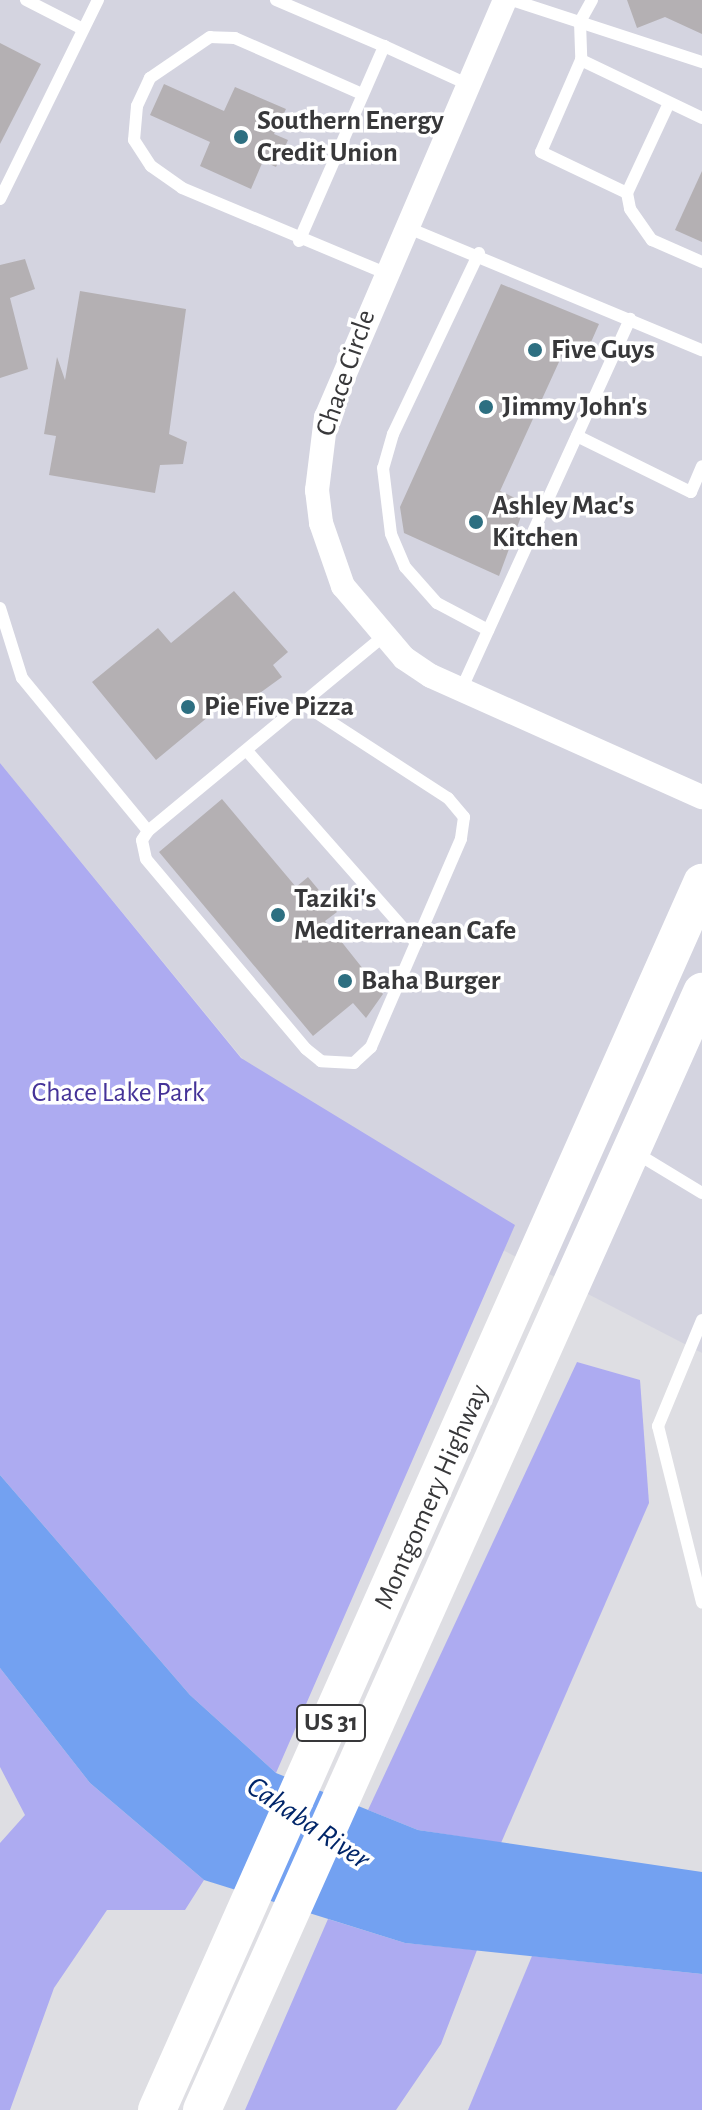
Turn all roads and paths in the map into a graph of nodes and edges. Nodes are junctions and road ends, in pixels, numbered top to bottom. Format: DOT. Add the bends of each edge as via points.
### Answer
graph roads {
  1 [pos="26,0"];
  2 [pos="98,0"];
  3 [pos="276,0"];
  4 [pos="505,0"];
  5 [pos="512,0"];
  6 [pos="592,0"];
  7 [pos="580,22"];
  8 [pos="83,29"];
  9 [pos="384,46"];
  10 [pos="581,60"];
  11 [pos="702,62"];
  12 [pos="467,84"];
  13 [pos="362,94"];
  14 [pos="669,103"];
  15 [pos="702,118"];
  16 [pos="627,193"];
  17 [pos="0,199"];
  18 [pos="403,226"];
  19 [pos="299,241"];
  20 [pos="479,253"];
  21 [pos="702,262"];
  22 [pos="383,272"];
  23 [pos="630,319"];
  24 [pos="702,350"];
  25 [pos="577,436"];
  26 [pos="702,466"];
  27 [pos="0,608"];
  28 [pos="488,630"];
  29 [pos="381,638"];
  30 [pos="461,690"];
  31 [pos="303,704"];
  32 [pos="247,751"];
  33 [pos="702,797"];
  34 [pos="148,831"];
  35 [pos="702,883"];
  36 [pos="416,943"];
  37 [pos="702,992"];
  38 [pos="631,1150"];
  39 [pos="702,1193"];
  40 [pos="702,1320"];
  41 [pos="702,1603"];
  42 [pos="157,2110"];
  43 [pos="202,2110"];
  1 -- 8 [label="lane"];
  2 -- 8 [label="lane"];
  3 -- 9 [label="lane"];
  4 -- 12 [label="street, Chace Circle"];
  5 -- 7 [label="lane"];
  6 -- 7 [label="lane"];
  7 -- 10 [label="lane"];
  7 -- 11 [label="lane"];
  8 -- 17 [label="lane"];
  9 -- 12 [label="lane"];
  9 -- 13 [label="lane"];
  10 -- 14 [label="lane"];
  10 -- 16 [label="lane" via="541,152"];
  12 -- 18 [label="street, Chace Circle"];
  13 -- 19 [label="lane"];
  13 -- 19 [label="lane" via="223,35 160,69 137,106 134,140 165,178"];
  14 -- 15 [label="lane"];
  14 -- 16 [label="lane"];
  16 -- 21 [label="lane" via="639,227 652,240"];
  18 -- 20 [label="lane"];
  18 -- 22 [label="street, Chace Circle"];
  19 -- 22 [label="lane"];
  20 -- 23 [label="lane"];
  20 -- 28 [label="lane" via="393,434 383,468 391,534 405,567 437,603"];
  22 -- 29 [label="street, Chace Circle" via="326,417 317,490 321,523 343,586"];
  23 -- 24 [label="lane"];
  23 -- 25 [label="lane"];
  25 -- 26 [label="lane" via="691,492"];
  25 -- 28 [label="lane"];
  27 -- 34 [label="lane" via="22,678"];
  28 -- 30 [label="lane"];
  29 -- 30 [label="street, Chace Circle" via="431,676"];
  29 -- 31 [label="lane"];
  30 -- 33 [label="street, Chace Circle"];
  31 -- 32 [label="lane"];
  31 -- 36 [label="lane" via="448,798 464,817 461,839"];
  32 -- 34 [label="lane"];
  32 -- 36 [label="lane"];
  34 -- 36 [label="lane" via="142,840 146,859 321,1061 338,1065 364,1057"];
  35 -- 42 [label="main road, Montgomery Highway / US 31"];
  37 -- 38 [label="main road, Montgomery Highway / US 31"];
  38 -- 39 [label="lane"];
  38 -- 43 [label="main road, Montgomery Highway / US 31"];
  40 -- 41 [label="lane" via="658,1426"];
}
